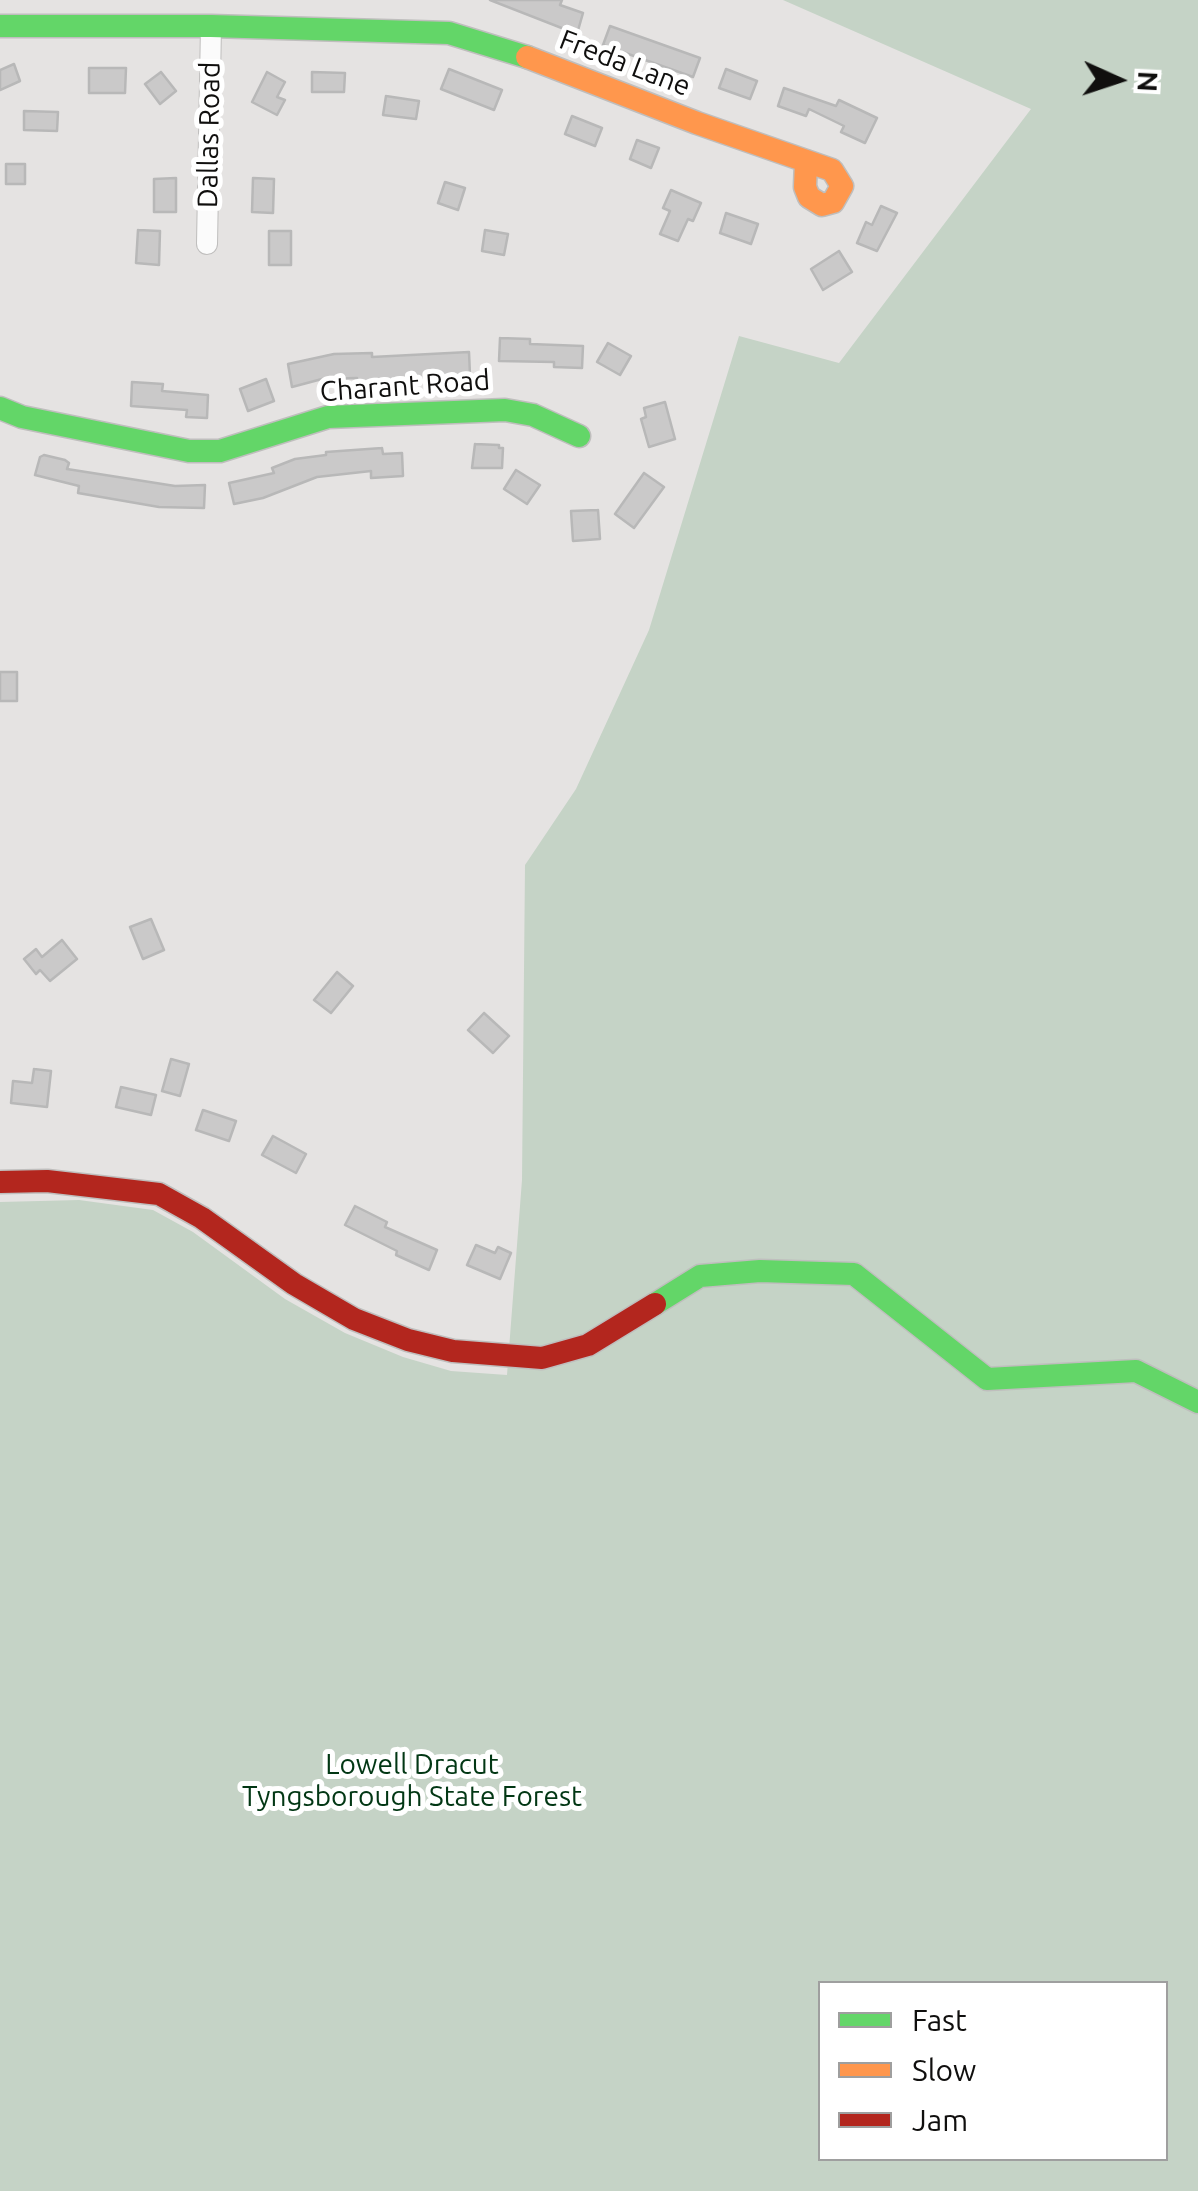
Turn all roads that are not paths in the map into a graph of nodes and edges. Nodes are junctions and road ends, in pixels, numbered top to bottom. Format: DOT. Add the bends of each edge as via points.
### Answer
graph roads {
  1 [pos="0,26"];
  2 [pos="212,26"];
  3 [pos="806,161"];
  4 [pos="206,244"];
  5 [pos="0,408"];
  6 [pos="579,436"];
  7 [pos="0,1182"];
  8 [pos="1198,1402"];
  1 -- 2 [label="street, Freda Lane"];
  2 -- 3 [label="street, Freda Lane" via="468,37"];
  2 -- 4 [label="street, Dallas Road"];
  5 -- 6 [label="street, Charant Road" via="189,450 220,451 328,416 505,410"];
  7 -- 8 [label="street" via="159,1194 354,1319 454,1350 542,1358 588,1345 700,1276 854,1274 987,1379 1136,1371"];
}
